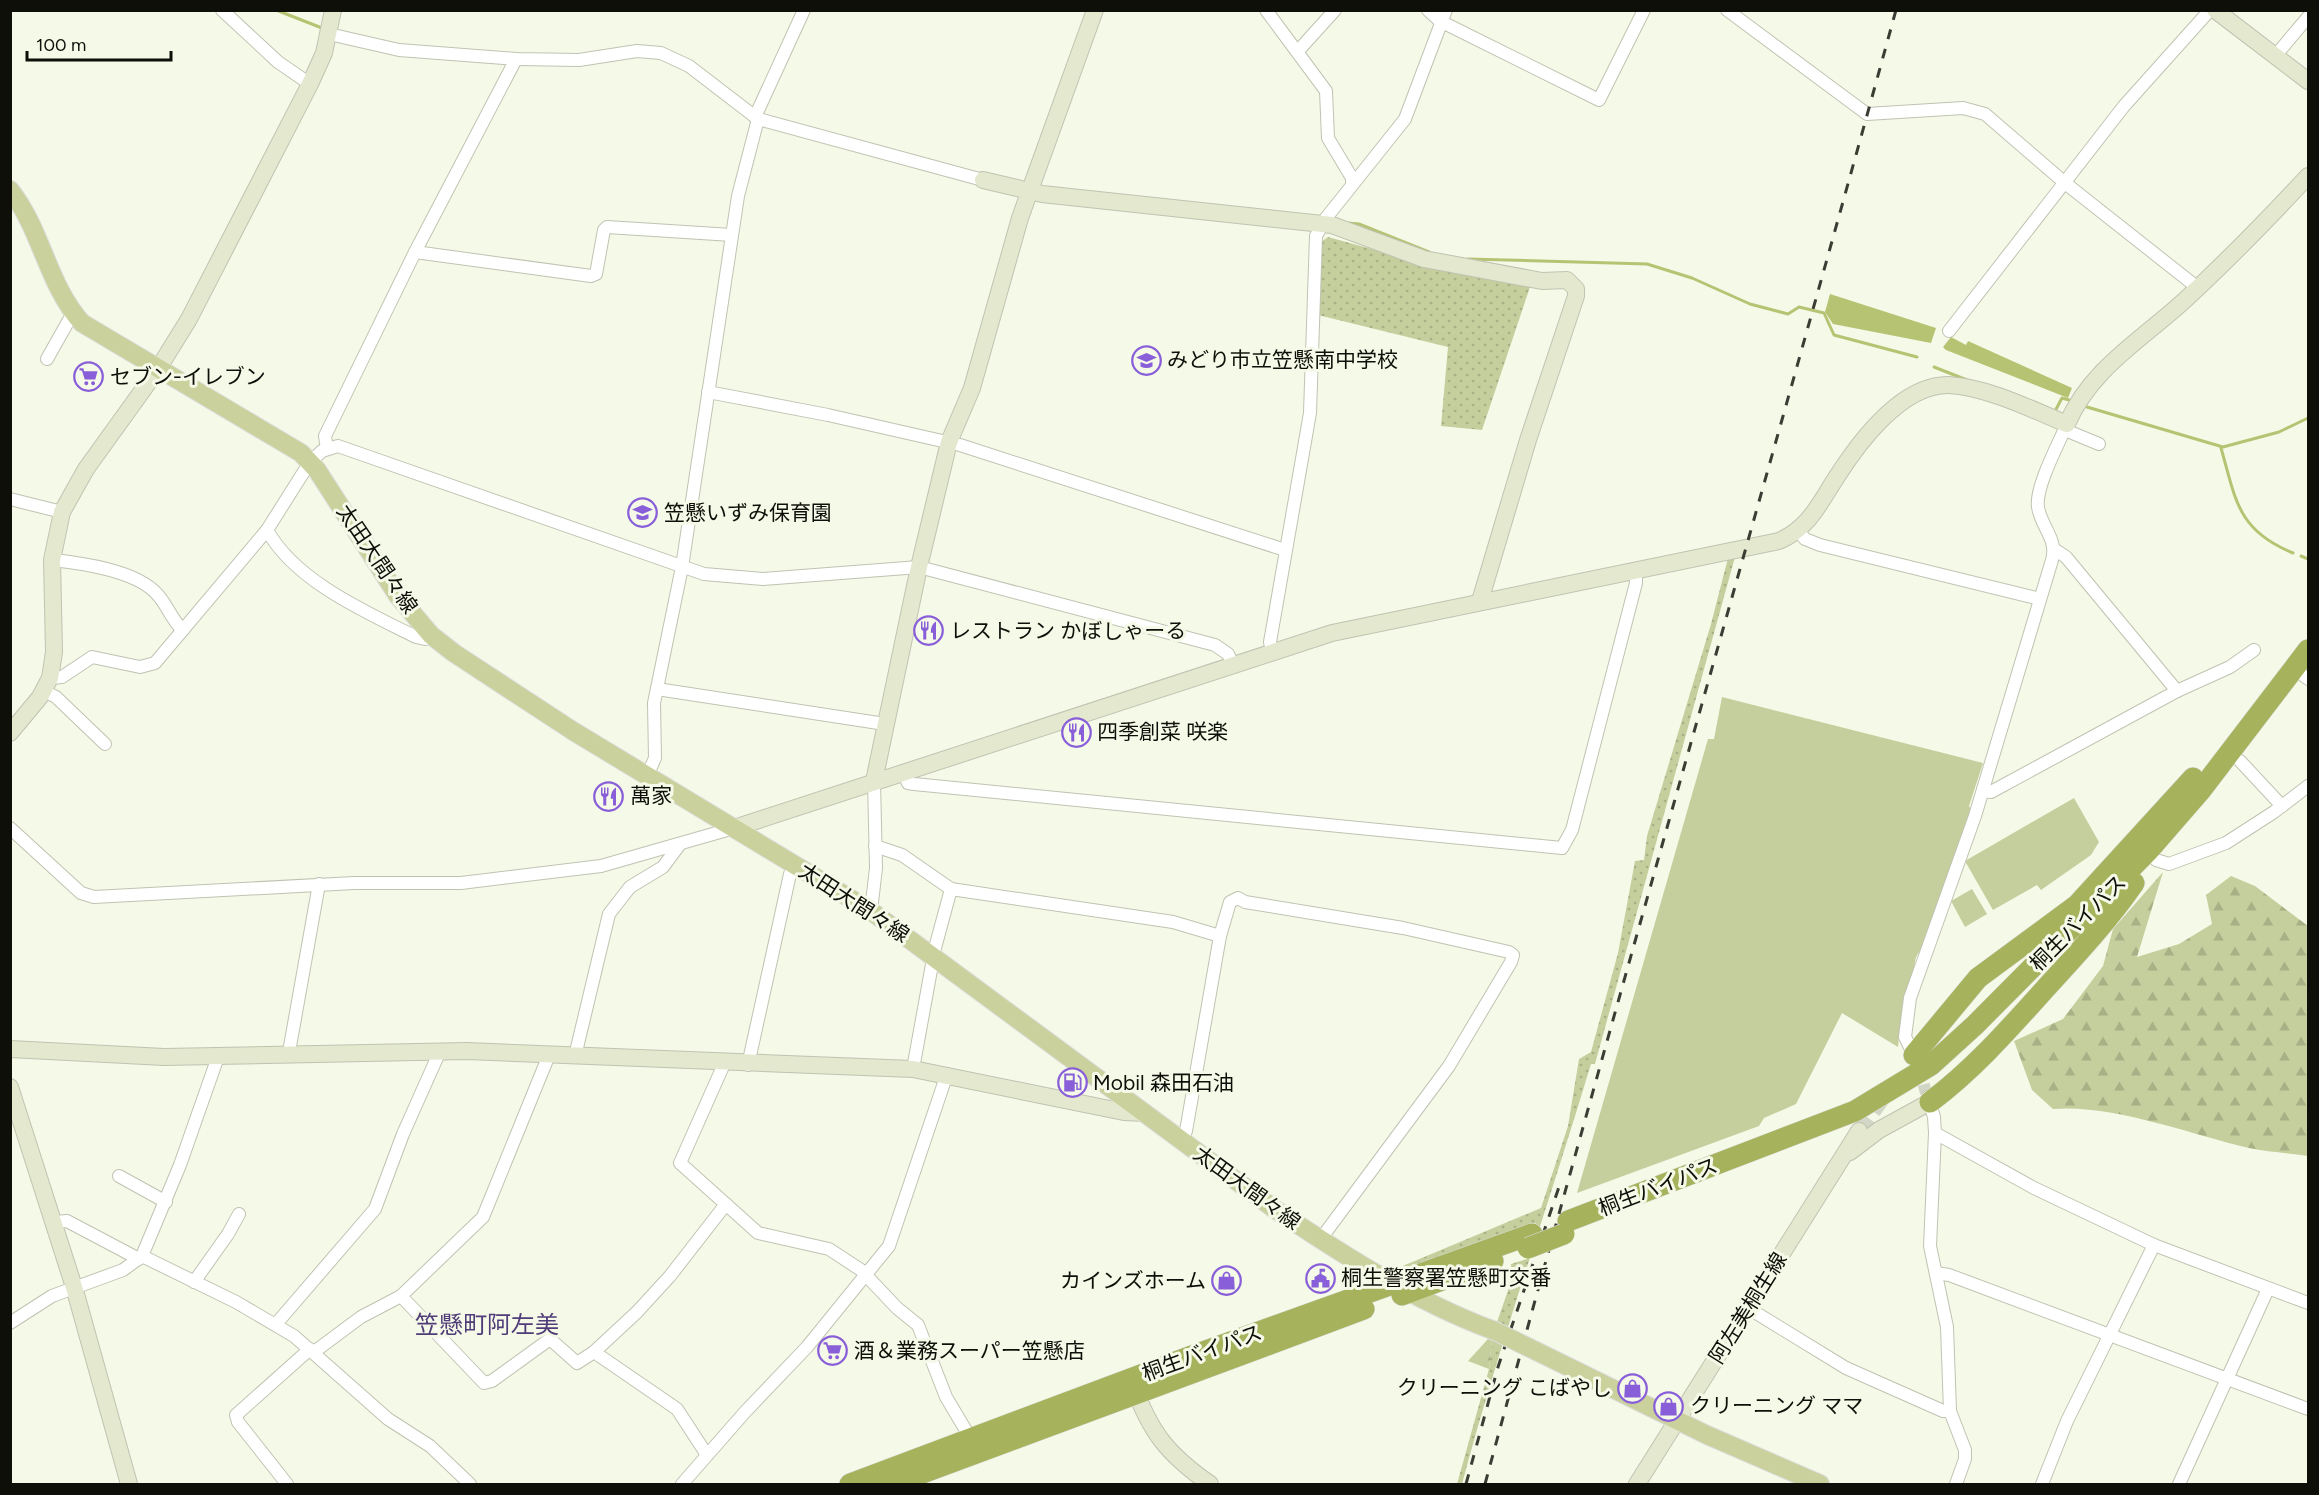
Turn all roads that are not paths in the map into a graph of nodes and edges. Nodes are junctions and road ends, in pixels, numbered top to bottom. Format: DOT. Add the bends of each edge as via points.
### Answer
graph roads {
  1 [pos="222,10"];
  2 [pos="333,10"];
  3 [pos="804,10"];
  4 [pos="1095,10"];
  5 [pos="1266,10"];
  6 [pos="1335,10"];
  7 [pos="1428,10"];
  8 [pos="1644,10"];
  9 [pos="1726,10"];
  10 [pos="2210,10"];
  11 [pos="2215,10"];
  12 [pos="1443,16"];
  13 [pos="2308,17"];
  14 [pos="329,34"];
  15 [pos="1298,51"];
  16 [pos="2276,55"];
  17 [pos="516,59"];
  18 [pos="2308,81"];
  19 [pos="310,84"];
  20 [pos="757,118"];
  21 [pos="2308,176"];
  22 [pos="983,180"];
  23 [pos="1353,183"];
  24 [pos="2065,183"];
  25 [pos="10,190"];
  26 [pos="1030,192"];
  27 [pos="1321,224"];
  28 [pos="732,235"];
  29 [pos="415,252"];
  30 [pos="2198,288"];
  31 [pos="75,315"];
  32 [pos="1949,331"];
  33 [pos="47,359"];
  34 [pos="158,369"];
  35 [pos="708,392"];
  36 [pos="2066,427"];
  37 [pos="950,442"];
  38 [pos="2099,444"];
  39 [pos="327,449"];
  40 [pos="310,462"];
  41 [pos="10,498"];
  42 [pos="62,512"];
  43 [pos="267,530"];
  44 [pos="1798,532"];
  45 [pos="2054,549"];
  46 [pos="1285,550"];
  47 [pos="52,560"];
  48 [pos="682,567"];
  49 [pos="919,567"];
  50 [pos="1636,572"];
  51 [pos="2040,599"];
  52 [pos="1480,601"];
  53 [pos="183,630"];
  54 [pos="2308,632"];
  55 [pos="431,635"];
  56 [pos="2254,650"];
  57 [pos="2308,650"];
  58 [pos="1272,651"];
  59 [pos="1233,665"];
  60 [pos="2307,675"];
  61 [pos="47,684"];
  62 [pos="657,689"];
  63 [pos="2177,690"];
  64 [pos="885,724"];
  65 [pos="10,732"];
  66 [pos="105,744"];
  67 [pos="2240,761"];
  68 [pos="903,772"];
  69 [pos="647,776"];
  70 [pos="874,781"];
  71 [pos="2308,786"];
  72 [pos="1983,791"];
  73 [pos="2282,806"];
  74 [pos="10,828"];
  75 [pos="734,828"];
  76 [pos="680,844"];
  77 [pos="875,846"];
  78 [pos="2156,860"];
  79 [pos="794,864"];
  80 [pos="2134,883"];
  81 [pos="319,884"];
  82 [pos="951,889"];
  83 [pos="871,911"];
  84 [pos="1220,936"];
  85 [pos="935,958"];
  86 [pos="10,1049"];
  87 [pos="440,1051"];
  88 [pos="289,1052"];
  89 [pos="219,1054"];
  90 [pos="549,1055"];
  91 [pos="575,1056"];
  92 [pos="1916,1059"];
  93 [pos="724,1064"];
  94 [pos="747,1065"];
  95 [pos="914,1070"];
  96 [pos="947,1074"];
  97 [pos="1900,1075"];
  98 [pos="10,1087"];
  99 [pos="1928,1097"];
  100 [pos="1144,1113"];
  101 [pos="14,1114"];
  102 [pos="1858,1131"];
  103 [pos="1935,1133"];
  104 [pos="1181,1139"];
  105 [pos="1841,1161"];
  106 [pos="120,1176"];
  107 [pos="166,1202"];
  108 [pos="726,1204"];
  109 [pos="238,1214"];
  110 [pos="54,1222"];
  111 [pos="1566,1228"];
  112 [pos="1320,1240"];
  113 [pos="2154,1245"];
  114 [pos="140,1258"];
  115 [pos="1936,1273"];
  116 [pos="866,1275"];
  117 [pos="194,1282"];
  118 [pos="74,1287"];
  119 [pos="1402,1288"];
  120 [pos="2268,1288"];
  121 [pos="401,1296"];
  122 [pos="2308,1303"];
  123 [pos="1748,1308"];
  124 [pos="10,1323"];
  125 [pos="276,1324"];
  126 [pos="2109,1336"];
  127 [pos="312,1351"];
  128 [pos="594,1352"];
  129 [pos="2227,1379"];
  130 [pos="1134,1386"];
  131 [pos="2308,1409"];
  132 [pos="1950,1411"];
  133 [pos="1677,1421"];
  134 [pos="971,1439"];
  135 [pos="707,1455"];
  136 [pos="129,1485"];
  137 [pos="287,1485"];
  138 [pos="470,1485"];
  139 [pos="682,1485"];
  140 [pos="850,1485"];
  141 [pos="893,1485"];
  142 [pos="1210,1485"];
  143 [pos="1637,1485"];
  144 [pos="1820,1485"];
  145 [pos="1956,1485"];
  146 [pos="2042,1485"];
  147 [pos="2179,1485"];
  1 -- 19 [label="street" via="270,55"];
  2 -- 14 [label="street"];
  3 -- 20 [label="street"];
  4 -- 26 [label="street"];
  5 -- 15 [label="street"];
  6 -- 15 [label="street"];
  7 -- 12 [label="street"];
  8 -- 12 [label="street" via="1599,100"];
  9 -- 24 [label="street" via="1867,114 1972,109 2013,136"];
  10 -- 24 [label="street" via="2124,106"];
  11 -- 16 [label="street"];
  12 -- 23 [label="street" via="1404,119"];
  13 -- 16 [label="street"];
  14 -- 17 [label="street" via="399,50"];
  14 -- 19 [label="street"];
  15 -- 23 [label="street" via="1326,91 1328,138"];
  16 -- 18 [label="street"];
  17 -- 20 [label="street" via="579,60 637,51 661,53 689,66"];
  17 -- 29 [label="street"];
  19 -- 34 [label="street" via="189,320"];
  20 -- 22 [label="street"];
  20 -- 28 [label="street"];
  21 -- 30 [label="street"];
  22 -- 26 [label="street"];
  23 -- 27 [label="street"];
  24 -- 30 [label="street"];
  24 -- 32 [label="street"];
  25 -- 31 [label="main road, 太田大間々線" via="33,226 58,289"];
  26 -- 27 [label="street"];
  26 -- 37 [label="street" via="972,388"];
  27 -- 46 [label="street" via="1315,244 1310,413"];
  27 -- 52 [label="street" via="1424,259 1542,281 1567,280 1576,289"];
  28 -- 29 [label="street" via="607,227 596,274 591,276"];
  28 -- 35 [label="street"];
  29 -- 39 [label="street" via="325,436"];
  30 -- 36 [label="street" via="2093,379"];
  31 -- 33 [label="street"];
  31 -- 34 [label="main road, 太田大間々線" via="89,329"];
  34 -- 40 [label="main road, 太田大間々線" via="291,445"];
  34 -- 42 [label="street" via="82,474"];
  35 -- 37 [label="street"];
  35 -- 48 [label="street"];
  36 -- 38 [label="street"];
  36 -- 44 [label="street" via="2014,402 1969,388 1949,385 1924,390 1903,402 1866,436"];
  36 -- 45 [label="street" via="2038,497 2038,508"];
  37 -- 46 [label="street"];
  37 -- 49 [label="street"];
  39 -- 40 [label="street"];
  39 -- 48 [label="street" via="338,446"];
  40 -- 43 [label="street"];
  40 -- 55 [label="main road, 太田大間々線" via="398,596"];
  41 -- 42 [label="street"];
  42 -- 47 [label="street"];
  43 -- 53 [label="street"];
  43 -- 55 [label="street" via="292,563 341,597 416,637 425,639"];
  44 -- 50 [label="street" via="1771,544"];
  44 -- 51 [label="street" via="1820,545"];
  45 -- 51 [label="street"];
  45 -- 63 [label="street" via="2067,557"];
  46 -- 58 [label="street" via="1270,642"];
  47 -- 53 [label="street" via="126,575 141,582 157,594"];
  47 -- 61 [label="street" via="54,652"];
  48 -- 49 [label="street" via="716,576 763,579"];
  48 -- 62 [label="street"];
  49 -- 59 [label="street" via="1215,645 1228,654"];
  49 -- 64 [label="street"];
  50 -- 52 [label="street"];
  50 -- 68 [label="street" via="1572,830 1562,848 914,784 908,783"];
  51 -- 72 [label="street"];
  52 -- 58 [label="street" via="1332,633"];
  53 -- 61 [label="street" via="151,666 92,657"];
  54 -- 92 [label="highway" via="2215,753 2096,885 2066,915 1978,978"];
  55 -- 69 [label="main road, 太田大間々線"];
  56 -- 63 [label="street" via="2230,667"];
  57 -- 111 [label="highway, 桐生バイパス" via="2207,783 2148,851 1976,1025 1931,1065 1855,1111"];
  58 -- 59 [label="street"];
  59 -- 68 [label="street"];
  60 -- 67 [label="highway, 桐生バイパス"];
  61 -- 65 [label="street"];
  61 -- 66 [label="street"];
  62 -- 64 [label="street"];
  62 -- 69 [label="street" via="656,752"];
  63 -- 72 [label="street" via="1991,792"];
  64 -- 70 [label="street"];
  67 -- 73 [label="street"];
  67 -- 78 [label="highway, 桐生バイパス"];
  68 -- 70 [label="street"];
  69 -- 75 [label="main road, 太田大間々線"];
  70 -- 75 [label="street"];
  70 -- 77 [label="street"];
  71 -- 73 [label="street"];
  72 -- 92 [label="street" via="1910,998 1904,1031"];
  73 -- 78 [label="street" via="2207,852 2169,864"];
  74 -- 81 [label="street" via="81,893 94,897"];
  75 -- 76 [label="street"];
  75 -- 79 [label="main road, 太田大間々線"];
  76 -- 81 [label="street" via="601,866 461,883"];
  76 -- 91 [label="street" via="663,867 630,887 609,914"];
  77 -- 82 [label="street" via="902,855"];
  77 -- 83 [label="street"];
  78 -- 80 [label="highway, 桐生バイパス"];
  79 -- 83 [label="main road, 太田大間々線"];
  79 -- 94 [label="street"];
  80 -- 99 [label="highway" via="2116,911 2004,1034 1958,1079"];
  80 -- 111 [label="highway, 桐生バイパス" via="1967,1051 1906,1097 1810,1143"];
  81 -- 88 [label="street"];
  82 -- 84 [label="street" via="1173,922"];
  82 -- 85 [label="street"];
  83 -- 85 [label="main road, 太田大間々線"];
  84 -- 104 [label="street" via="1186,1131"];
  84 -- 112 [label="street" via="1228,904 1238,898 1402,928 1513,955 1449,1066"];
  85 -- 95 [label="street"];
  85 -- 100 [label="main road, 太田大間々線"];
  86 -- 89 [label="street" via="137,1056"];
  87 -- 88 [label="street"];
  87 -- 90 [label="street"];
  87 -- 125 [label="street" via="375,1209"];
  88 -- 89 [label="street"];
  89 -- 107 [label="street"];
  90 -- 91 [label="street"];
  90 -- 121 [label="street" via="483,1217"];
  91 -- 93 [label="street"];
  92 -- 97 [label="street"];
  93 -- 94 [label="street"];
  93 -- 108 [label="street" via="680,1163"];
  94 -- 95 [label="street"];
  95 -- 96 [label="street"];
  96 -- 100 [label="street"];
  96 -- 116 [label="street" via="891,1243"];
  98 -- 101 [label="street"];
  99 -- 103 [label="street"];
  99 -- 105 [label="street"];
  100 -- 104 [label="main road, 太田大間々線"];
  101 -- 110 [label="street"];
  102 -- 105 [label="street, 阿左美桐生線"];
  103 -- 113 [label="street" via="2034,1188"];
  103 -- 115 [label="street" via="1930,1239"];
  104 -- 112 [label="main road, 太田大間々線"];
  105 -- 123 [label="street, 阿左美桐生線"];
  106 -- 107 [label="street"];
  107 -- 114 [label="street"];
  108 -- 116 [label="street" via="758,1233 830,1249"];
  108 -- 128 [label="street" via="670,1276"];
  109 -- 117 [label="street"];
  110 -- 114 [label="street" via="67,1221"];
  110 -- 118 [label="street"];
  111 -- 119 [label="highway, 桐生バイパス, bridge"];
  112 -- 119 [label="main road, 太田大間々線"];
  113 -- 120 [label="street"];
  113 -- 126 [label="street"];
  114 -- 117 [label="street"];
  114 -- 118 [label="street" via="118,1273"];
  115 -- 126 [label="street"];
  115 -- 132 [label="street" via="1947,1334"];
  116 -- 134 [label="street" via="918,1325 946,1397"];
  116 -- 135 [label="street" via="802,1353"];
  117 -- 125 [label="street"];
  118 -- 124 [label="street"];
  118 -- 136 [label="street"];
  119 -- 130 [label="highway, 桐生バイパス"];
  119 -- 133 [label="main road, 太田大間々線, bridge"];
  120 -- 122 [label="street"];
  120 -- 129 [label="street"];
  121 -- 127 [label="street" via="361,1317"];
  121 -- 128 [label="street" via="483,1383 492,1381 550,1339 577,1363"];
  123 -- 132 [label="street" via="1846,1368"];
  123 -- 133 [label="street, 阿左美桐生線"];
  125 -- 127 [label="street"];
  126 -- 129 [label="street"];
  126 -- 146 [label="street" via="2063,1430"];
  127 -- 137 [label="street" via="236,1415"];
  127 -- 138 [label="street" via="388,1419 429,1446"];
  128 -- 135 [label="street" via="677,1409"];
  129 -- 131 [label="street"];
  129 -- 147 [label="street"];
  130 -- 134 [label="highway, 桐生バイパス"];
  130 -- 141 [label="highway, 桐生バイパス"];
  130 -- 142 [label="street" via="1146,1419 1166,1449"];
  132 -- 145 [label="street" via="1965,1450"];
  133 -- 143 [label="street, 阿左美桐生線"];
  133 -- 144 [label="main road, 太田大間々線"];
  134 -- 140 [label="highway, 桐生バイパス"];
  135 -- 139 [label="street"];
}
